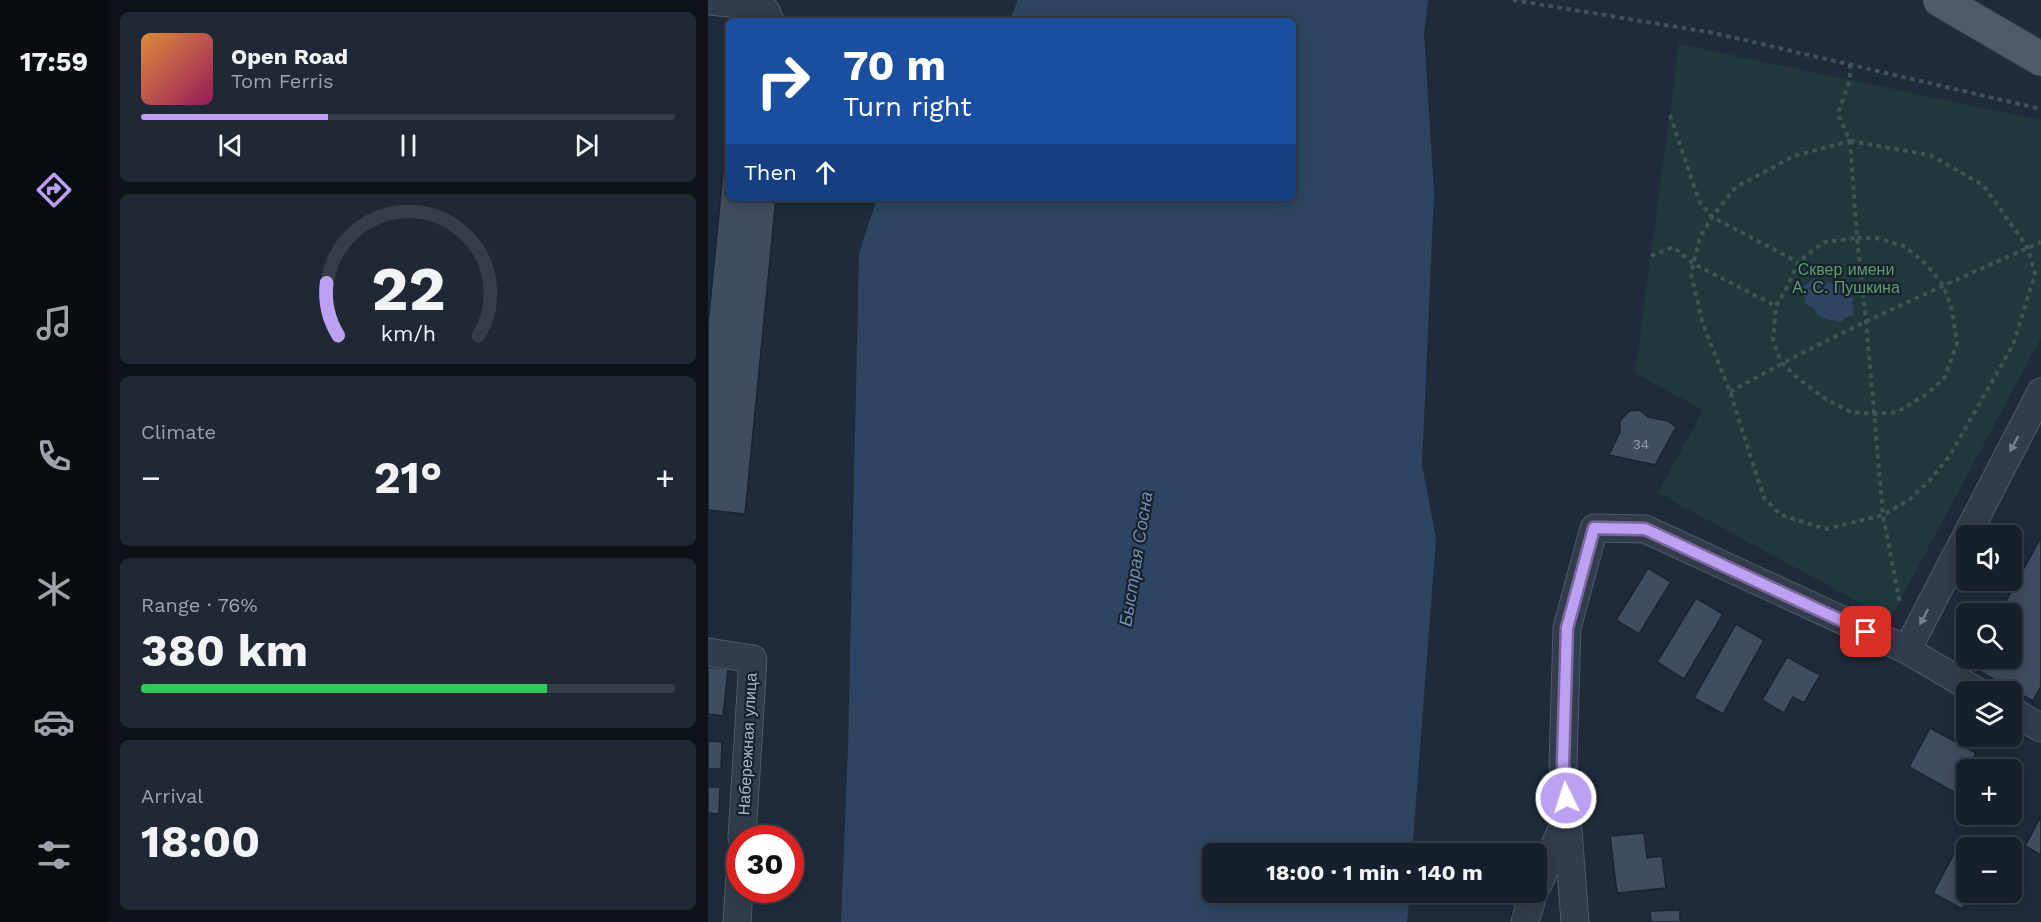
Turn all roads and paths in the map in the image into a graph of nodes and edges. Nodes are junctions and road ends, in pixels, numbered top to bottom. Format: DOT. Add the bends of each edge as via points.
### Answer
graph roads {
  1 [pos="1513,0"];
  2 [pos="1940,0"];
  3 [pos="708,1"];
  4 [pos="769,18"];
  5 [pos="2041,59"];
  6 [pos="1850,64"];
  7 [pos="2041,109"];
  8 [pos="1670,115"];
  9 [pos="1850,141"];
  10 [pos="1712,217"];
  11 [pos="1857,238"];
  12 [pos="2041,242"];
  13 [pos="2028,248"];
  14 [pos="1651,256"];
  15 [pos="1798,262"];
  16 [pos="1694,264"];
  17 [pos="1943,285"];
  18 [pos="1776,306"];
  19 [pos="1866,321"];
  20 [pos="1781,362"];
  21 [pos="1730,392"];
  22 [pos="2039,400"];
  23 [pos="1874,414"];
  24 [pos="1883,515"];
  25 [pos="1907,650"];
  26 [pos="708,652"];
  27 [pos="1959,681"];
  28 [pos="2022,716"];
  29 [pos="2040,725"];
  30 [pos="1567,816"];
  31 [pos="743,825"];
  32 [pos="1547,863"];
  33 [pos="738,903"];
  34 [pos="1531,903"];
  35 [pos="737,922"];
  36 [pos="1525,922"];
  37 [pos="1575,922"];
  1 -- 6 [label="path" via="1714,33"];
  2 -- 5 [label="main road"];
  3 -- 4 [label="street" via="741,4 766,11"];
  6 -- 7 [label="path"];
  6 -- 9 [label="path" via="1850,80 1838,114"];
  8 -- 10 [label="path" via="1699,201"];
  9 -- 10 [label="path" via="1794,156 1736,187"];
  9 -- 11 [label="path"];
  9 -- 13 [label="path" via="1930,155 1983,185"];
  10 -- 15 [label="path"];
  10 -- 16 [label="path" via="1700,237"];
  11 -- 15 [label="path" via="1824,242"];
  11 -- 17 [label="path" via="1876,238 1904,246"];
  11 -- 19 [label="path"];
  12 -- 13 [label="path"];
  13 -- 17 [label="path"];
  13 -- 24 [label="path" via="2035,274 2013,345 1943,464 1909,501"];
  14 -- 16 [label="path" via="1673,247"];
  15 -- 18 [label="path"];
  16 -- 18 [label="path"];
  16 -- 21 [label="path" via="1691,274 1702,324"];
  17 -- 19 [label="path"];
  17 -- 23 [label="path" via="1957,343 1946,377 1897,412"];
  18 -- 20 [label="path" via="1773,340"];
  19 -- 20 [label="path"];
  19 -- 23 [label="path"];
  20 -- 21 [label="path"];
  20 -- 23 [label="path" via="1824,398 1851,412"];
  21 -- 24 [label="path" via="1764,498 1781,516 1826,529"];
  22 -- 25 [label="street, one-way"];
  23 -- 24 [label="path"];
  24 -- 25 [label="path"];
  25 -- 27 [label="street"];
  25 -- 30 [label="street" via="1645,529 1594,528 1567,628 1563,763"];
  26 -- 31 [label="street, Набережная улица" via="753,659"];
  28 -- 29 [label="street"];
  30 -- 32 [label="street"];
  30 -- 37 [label="street"];
  33 -- 35 [label="street"];
  34 -- 36 [label="street"];
}
